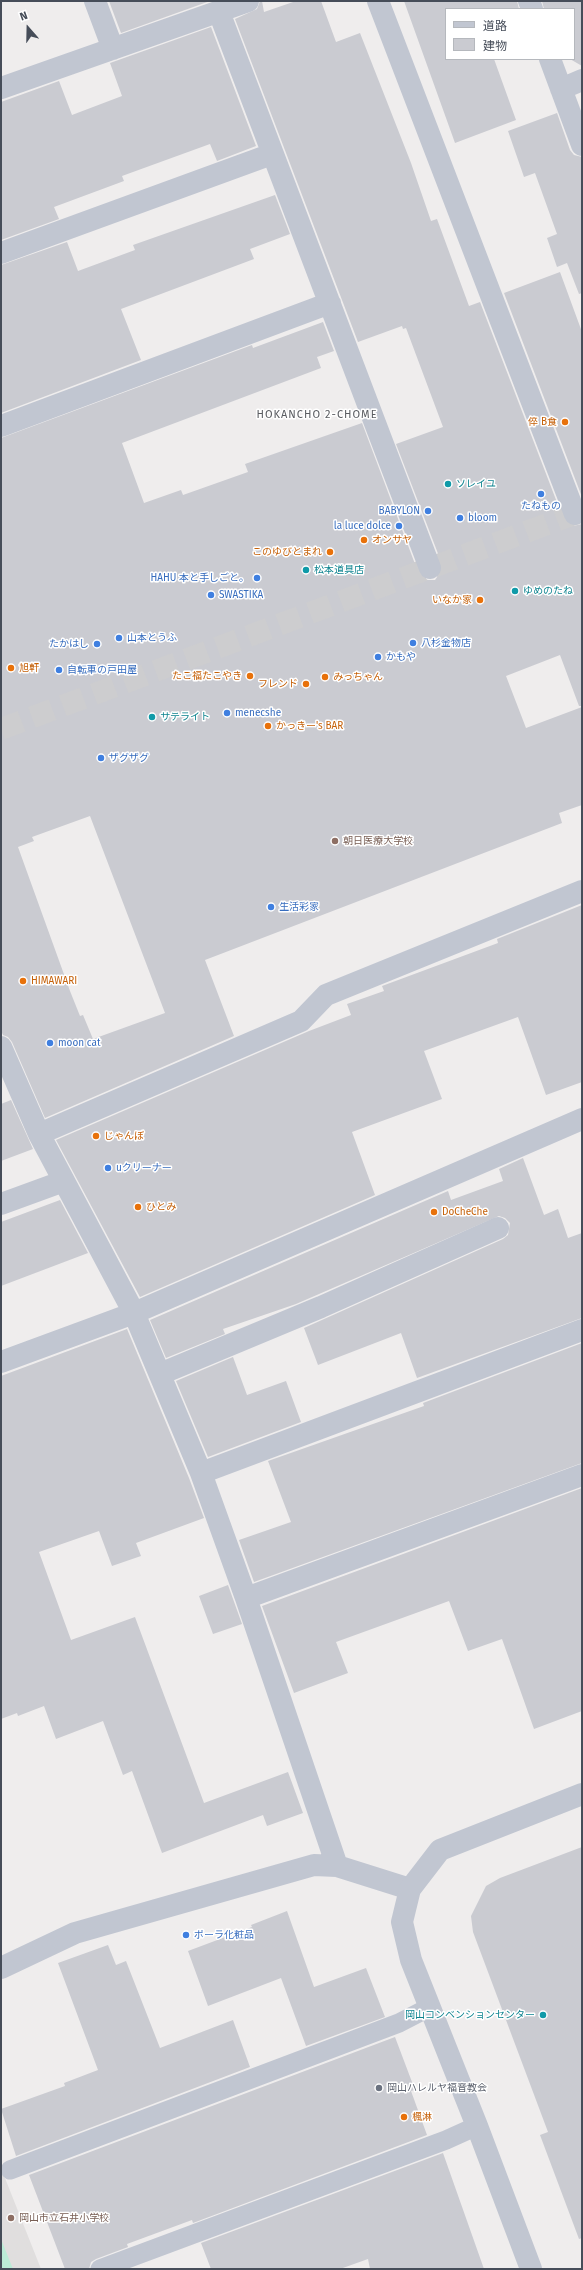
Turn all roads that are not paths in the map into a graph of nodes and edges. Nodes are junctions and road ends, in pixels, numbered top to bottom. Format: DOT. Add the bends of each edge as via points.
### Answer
graph roads {
  1 [pos="95,1"];
  2 [pos="248,1"];
  3 [pos="378,1"];
  4 [pos="219,12"];
  5 [pos="113,49"];
  6 [pos="550,60"];
  7 [pos="582,80"];
  8 [pos="1,88"];
  9 [pos="561,89"];
  10 [pos="582,145"];
  11 [pos="272,154"];
  12 [pos="1,252"];
  13 [pos="330,303"];
  14 [pos="1,426"];
  15 [pos="575,514"];
  16 [pos="430,568"];
  17 [pos="582,891"];
  18 [pos="1,1046"];
  19 [pos="582,1118"];
  20 [pos="39,1134"];
  21 [pos="64,1181"];
  22 [pos="1,1204"];
  23 [pos="498,1228"];
  24 [pos="134,1313"];
  25 [pos="582,1330"];
  26 [pos="1,1362"];
  27 [pos="160,1374"];
  28 [pos="201,1473"];
  29 [pos="582,1475"];
  30 [pos="246,1598"];
  31 [pos="582,1794"];
  32 [pos="337,1866"];
  33 [pos="410,1889"];
  34 [pos="1,1968"];
  35 [pos="430,2007"];
  36 [pos="478,2126"];
  37 [pos="10,2170"];
  38 [pos="100,2269"];
  39 [pos="531,2269"];
  1 -- 5 [label="street"];
  2 -- 4 [label="street"];
  3 -- 15 [label="street"];
  4 -- 5 [label="street"];
  4 -- 11 [label="street"];
  5 -- 8 [label="street"];
  6 -- 9 [label="street"];
  7 -- 9 [label="street"];
  9 -- 10 [label="street"];
  11 -- 12 [label="street"];
  11 -- 13 [label="street"];
  13 -- 14 [label="street"];
  13 -- 16 [label="street"];
  17 -- 20 [label="street" via="326,995 301,1021"];
  18 -- 20 [label="street"];
  19 -- 24 [label="street"];
  20 -- 21 [label="street"];
  21 -- 22 [label="street"];
  21 -- 24 [label="street"];
  23 -- 27 [label="street" via="321,1307"];
  24 -- 26 [label="street"];
  24 -- 27 [label="street"];
  25 -- 28 [label="street"];
  27 -- 28 [label="street"];
  28 -- 30 [label="street"];
  29 -- 30 [label="street"];
  30 -- 32 [label="street"];
  31 -- 33 [label="street" via="440,1850"];
  32 -- 33 [label="street"];
  32 -- 34 [label="street" via="314,1865 75,1934"];
  33 -- 35 [label="street" via="402,1922 411,1960"];
  35 -- 36 [label="street"];
  35 -- 37 [label="lane" via="399,2023"];
  36 -- 38 [label="lane"];
  36 -- 39 [label="street"];
}
